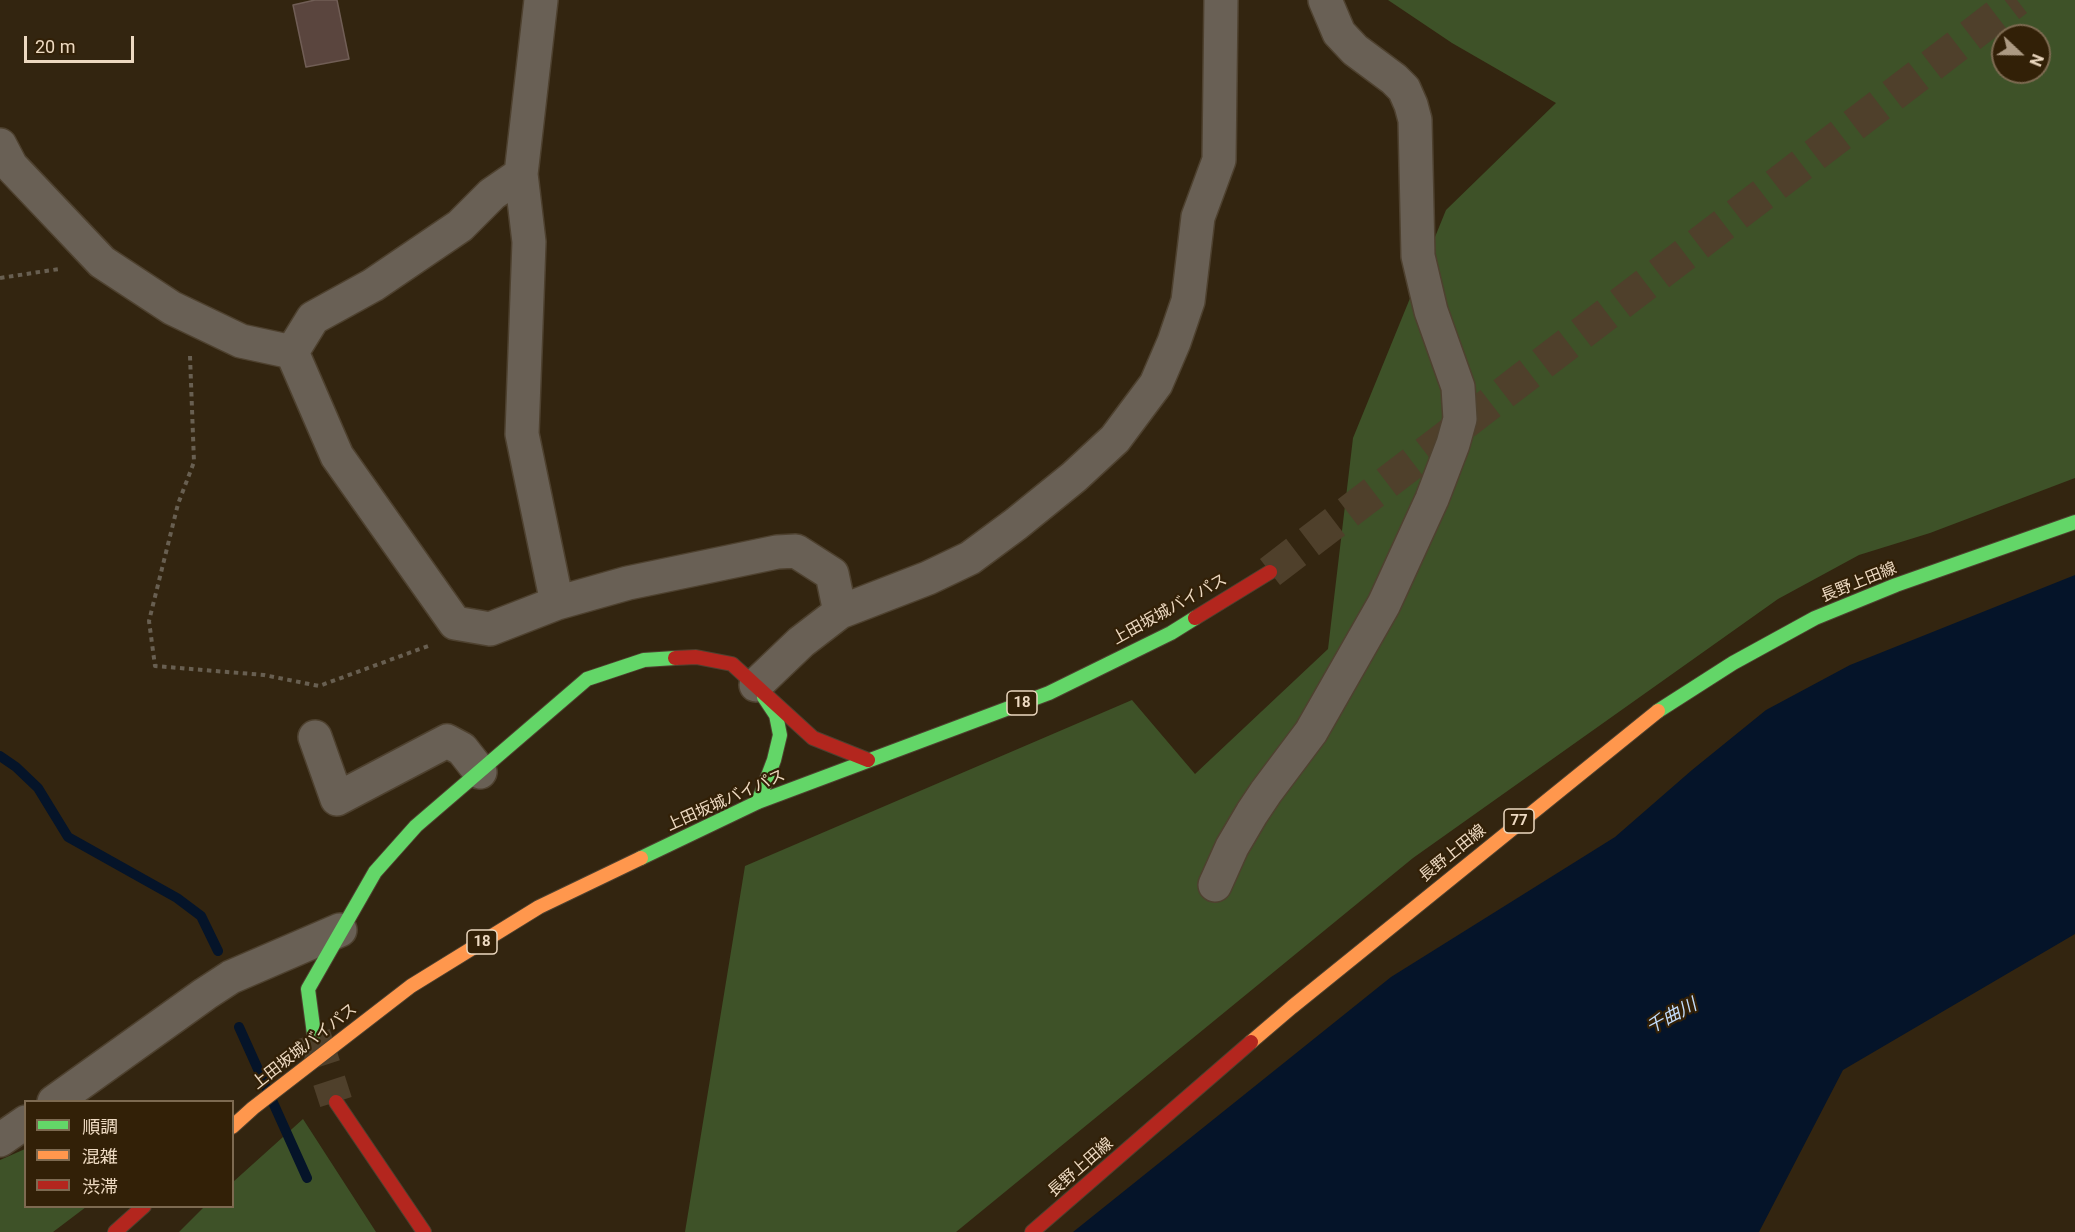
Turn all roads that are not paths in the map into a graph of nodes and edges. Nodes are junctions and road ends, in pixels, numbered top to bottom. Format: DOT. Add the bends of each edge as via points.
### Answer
graph roads {
  1 [pos="541,0"];
  2 [pos="1221,0"];
  3 [pos="1325,0"];
  4 [pos="0,145"];
  5 [pos="521,174"];
  6 [pos="292,352"];
  7 [pos="2075,522"];
  8 [pos="1270,572"];
  9 [pos="557,603"];
  10 [pos="840,612"];
  11 [pos="756,685"];
  12 [pos="315,738"];
  13 [pos="868,760"];
  14 [pos="480,772"];
  15 [pos="758,802"];
  16 [pos="1215,885"];
  17 [pos="340,930"];
  18 [pos="314,1034"];
  19 [pos="55,1100"];
  20 [pos="336,1102"];
  21 [pos="24,1123"];
  22 [pos="234,1125"];
  23 [pos="0,1140"];
  24 [pos="142,1208"];
  25 [pos="115,1232"];
  26 [pos="424,1232"];
  27 [pos="1032,1232"];
  1 -- 5 [label="street"];
  2 -- 10 [label="street" via="1219,160 1198,217 1188,302 1156,384 1115,439 970,558"];
  3 -- 16 [label="street" via="1339,33 1394,79 1411,105 1415,120 1418,256 1431,311 1458,387 1460,419 1432,499 1384,604 1311,732 1237,838"];
  4 -- 6 [label="street" via="11,166 102,262 172,308 221,332 241,341"];
  5 -- 6 [label="street" via="492,194 460,226 373,285 313,318"];
  5 -- 9 [label="street" via="529,242 522,434"];
  6 -- 9 [label="street" via="338,456 455,623 490,629"];
  7 -- 27 [label="main road, 長野上田線 / 77" via="1815,618 1733,663 1649,717 1292,1007"];
  8 -- 13 [label="main road, 上田坂城バイパス / 18" via="1171,633 1049,693"];
  9 -- 10 [label="street" via="651,579 796,551 832,574"];
  10 -- 11 [label="street"];
  11 -- 13 [label="main road" via="813,738"];
  11 -- 14 [label="main road" via="732,664 696,657 644,660 587,679"];
  11 -- 15 [label="main road" via="776,715 780,735"];
  12 -- 14 [label="street" via="338,799 447,741 462,749"];
  13 -- 15 [label="main road, 上田坂城バイパス / 18"];
  14 -- 17 [label="main road" via="417,826 375,872"];
  15 -- 22 [label="main road, 上田坂城バイパス / 18" via="539,907 430,974"];
  17 -- 18 [label="main road" via="308,989"];
  17 -- 19 [label="street" via="231,977"];
  20 -- 26 [label="main road"];
  21 -- 23 [label="street"];
  24 -- 25 [label="main road"];
}
